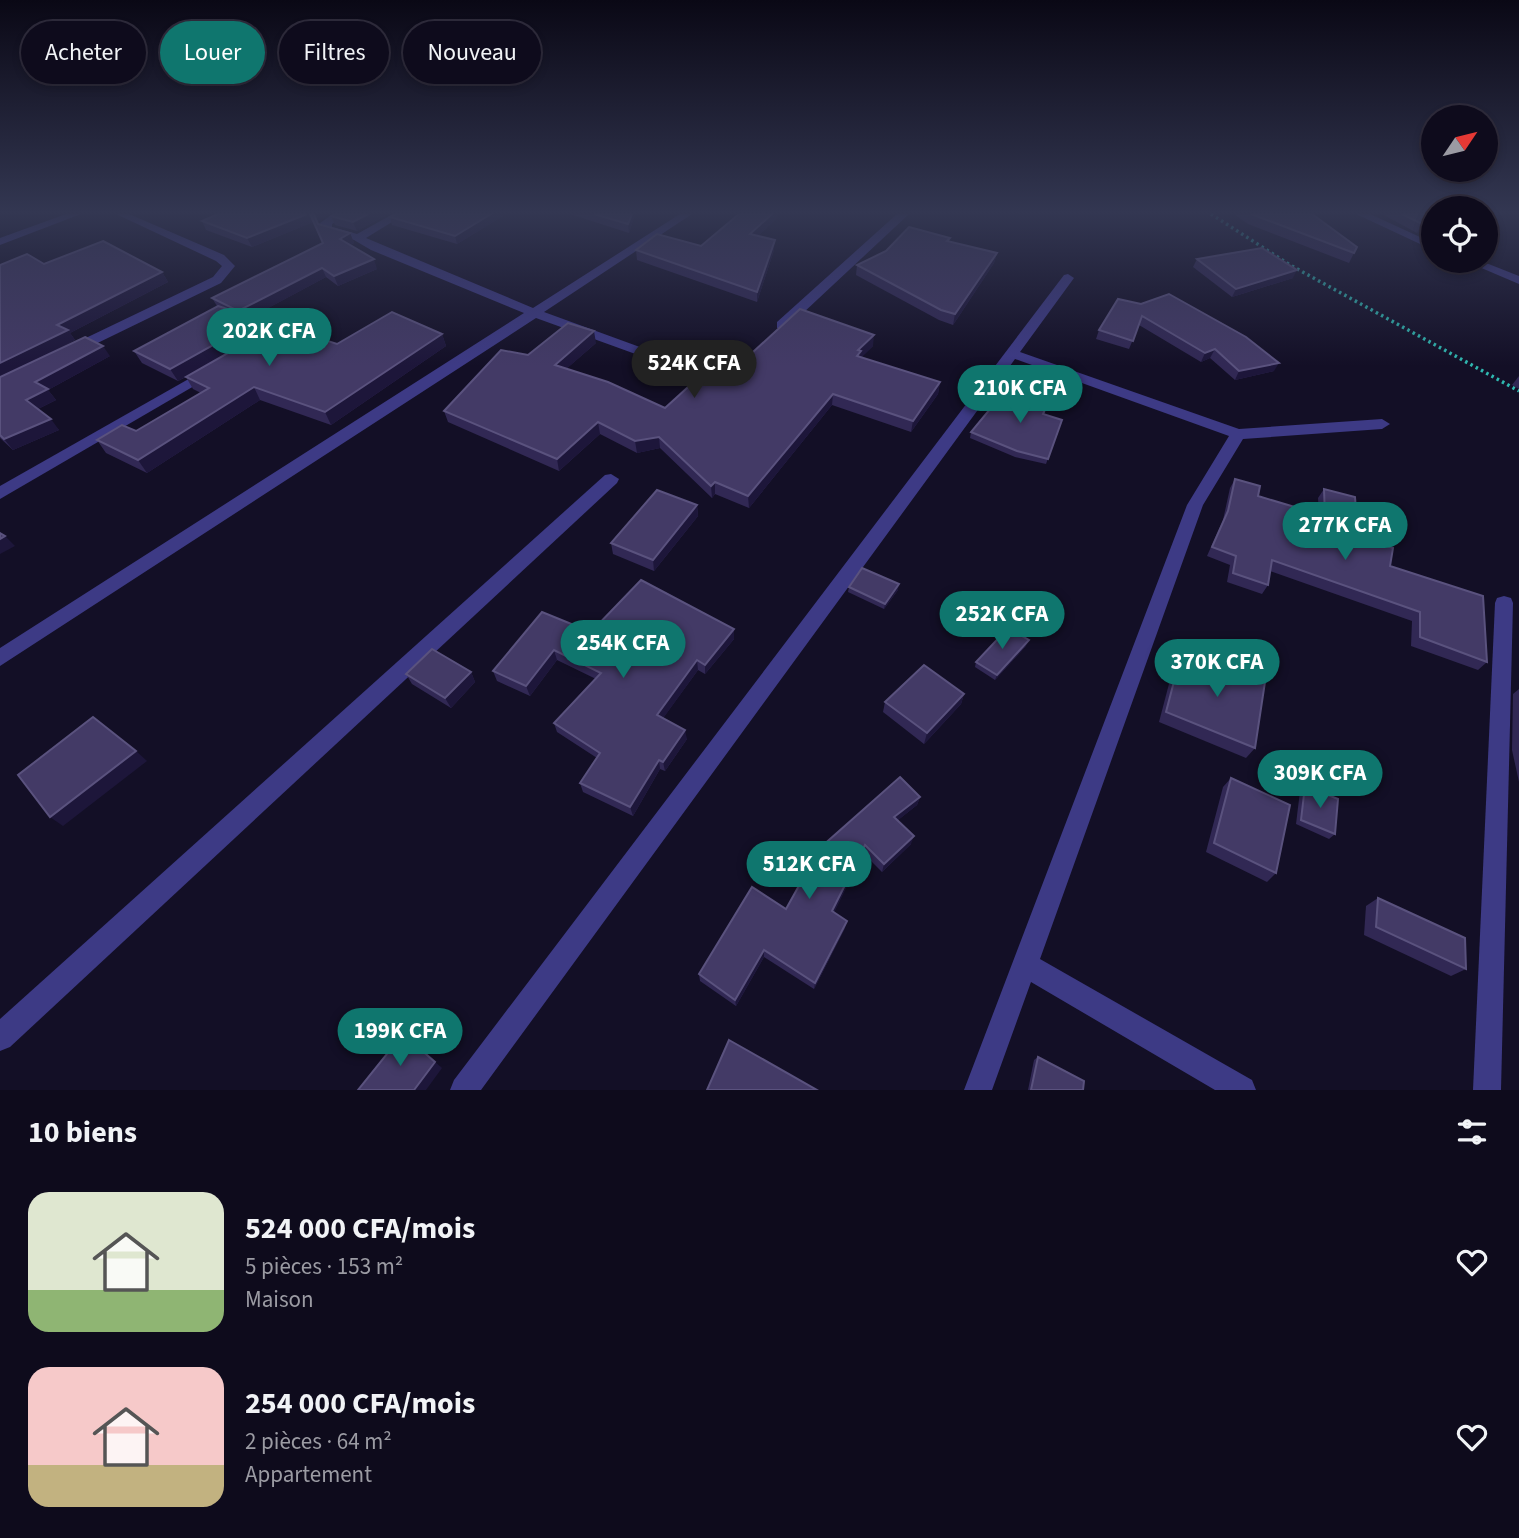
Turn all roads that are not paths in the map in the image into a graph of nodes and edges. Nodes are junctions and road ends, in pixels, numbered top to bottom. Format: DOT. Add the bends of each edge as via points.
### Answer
graph roads {
  1 [pos="228,265"];
  2 [pos="416,265"];
  3 [pos="607,265"];
  4 [pos="848,265"];
  5 [pos="1498,272"];
  6 [pos="1069,278"];
  7 [pos="1519,280"];
  8 [pos="532,312"];
  9 [pos="774,333"];
  10 [pos="754,351"];
  11 [pos="1013,354"];
  12 [pos="60,356"];
  13 [pos="227,361"];
  14 [pos="1382,424"];
  15 [pos="1238,434"];
  16 [pos="611,479"];
  17 [pos="0,493"];
  18 [pos="1504,603"];
  19 [pos="0,658"];
  20 [pos="1024,964"];
  21 [pos="0,1037"];
  22 [pos="464,1090"];
  23 [pos="978,1090"];
  24 [pos="1242,1090"];
  25 [pos="1487,1090"];
  1 -- 12 [label="street" via="216,280"];
  2 -- 8 [label="street"];
  3 -- 8 [label="street"];
  4 -- 9 [label="street"];
  5 -- 7 [label="street"];
  6 -- 11 [label="street"];
  8 -- 10 [label="street" via="710,377 727,374"];
  8 -- 19 [label="street"];
  11 -- 15 [label="street"];
  11 -- 22 [label="street"];
  13 -- 17 [label="street"];
  14 -- 15 [label="street"];
  15 -- 20 [label="street" via="1195,505"];
  16 -- 21 [label="street"];
  18 -- 25 [label="street"];
  20 -- 23 [label="street"];
  20 -- 24 [label="street"];
}
